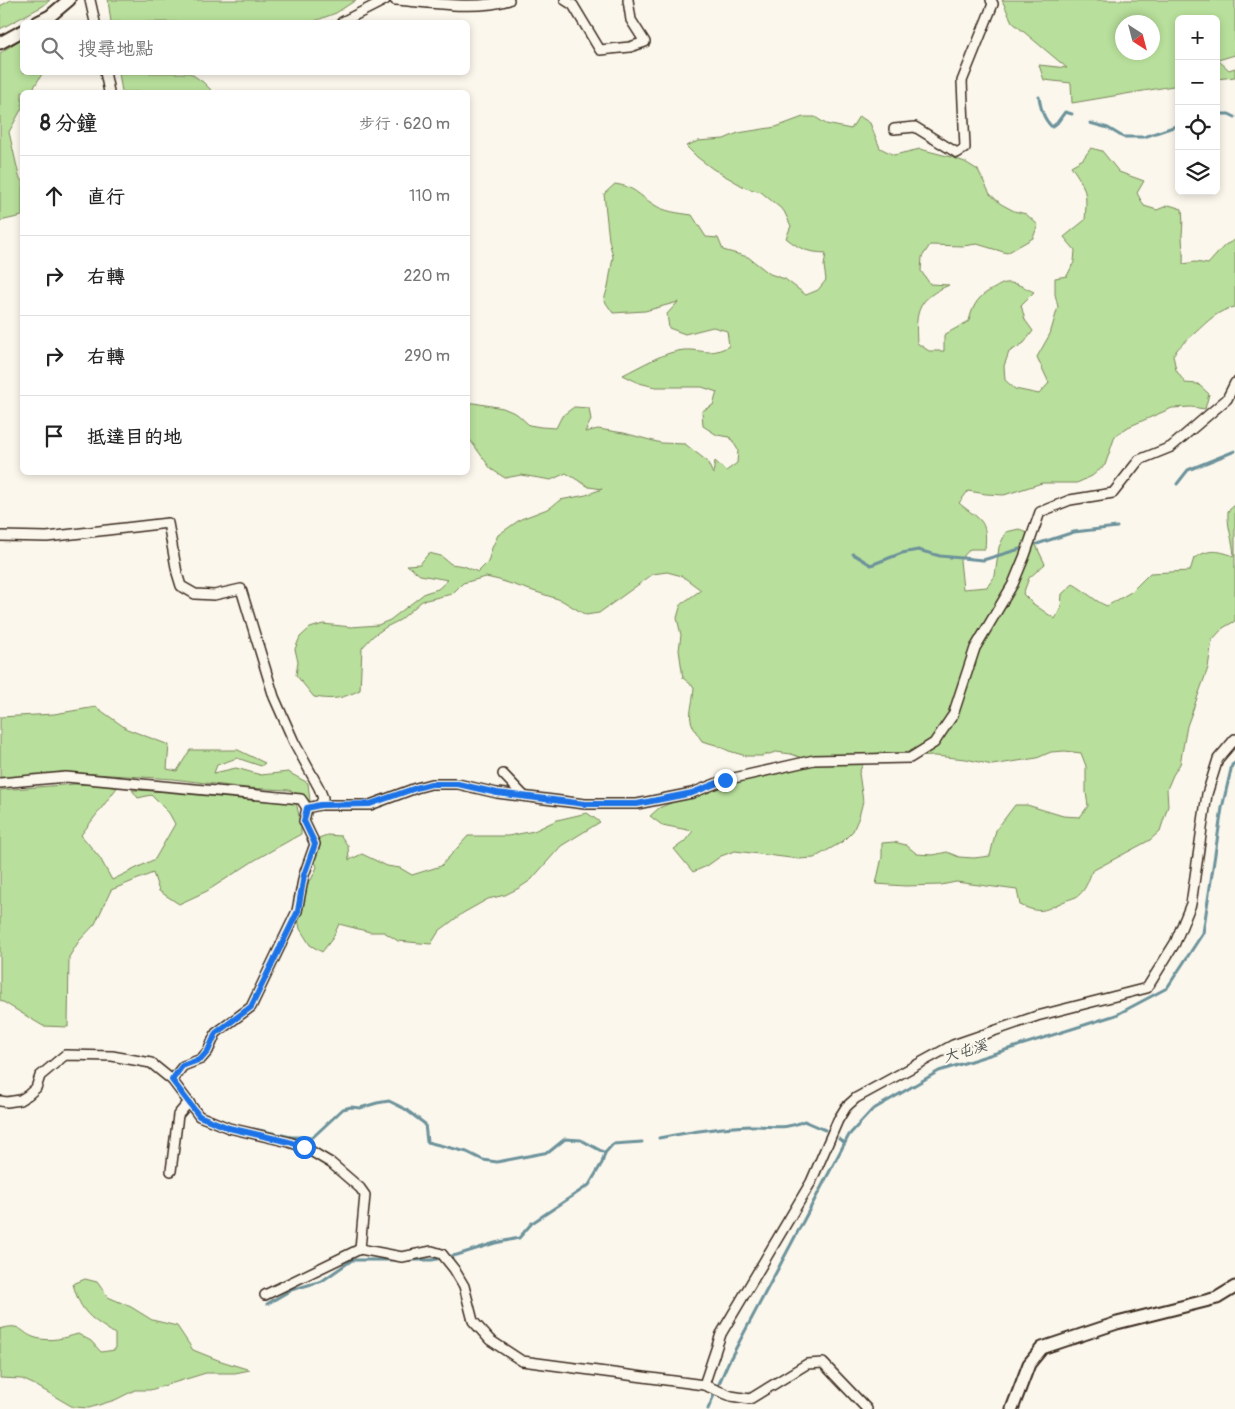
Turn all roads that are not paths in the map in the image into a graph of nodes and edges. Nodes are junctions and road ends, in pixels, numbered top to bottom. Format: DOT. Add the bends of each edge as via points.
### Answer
graph roads {
  1 [pos="69,0"];
  2 [pos="90,0"];
  3 [pos="384,0"];
  4 [pos="395,0"];
  5 [pos="509,0"];
  6 [pos="565,0"];
  7 [pos="628,0"];
  8 [pos="991,0"];
  9 [pos="42,20"];
  10 [pos="95,20"];
  11 [pos="346,20"];
  12 [pos="20,32"];
  13 [pos="0,43"];
  14 [pos="106,75"];
  15 [pos="109,90"];
  16 [pos="894,129"];
  17 [pos="1235,383"];
  18 [pos="0,536"];
  19 [pos="1235,739"];
  20 [pos="503,774"];
  21 [pos="0,783"];
  22 [pos="524,796"];
  23 [pos="320,805"];
  24 [pos="307,808"];
  25 [pos="172,1080"];
  26 [pos="0,1100"];
  27 [pos="189,1102"];
  28 [pos="170,1171"];
  29 [pos="360,1250"];
  30 [pos="1235,1286"];
  31 [pos="265,1295"];
  32 [pos="707,1386"];
  33 [pos="867,1409"];
  34 [pos="1012,1409"];
  1 -- 9 [label="street"];
  2 -- 10 [label="street"];
  3 -- 11 [label="street"];
  4 -- 5 [label="street" via="446,5"];
  6 -- 7 [label="street" via="573,5 600,50 645,42 631,20"];
  8 -- 16 [label="street" via="993,4 962,81 965,148 957,153 915,127"];
  12 -- 13 [label="street"];
  14 -- 15 [label="street"];
  17 -- 22 [label="street" via="1227,399 1171,447 1139,460 1114,493 1070,500 1040,512 1013,584 975,648 952,715 934,743 910,758 814,760 725,780 692,793 637,804 585,804"];
  18 -- 23 [label="street" via="47,537 168,523 181,586 195,594 241,588 274,697 319,788 323,798"];
  19 -- 32 [label="street" via="1218,759 1208,794 1191,904 1175,943 1147,988 1037,1016 953,1045 856,1098 846,1107 812,1182 720,1334"];
  20 -- 22 [label="street"];
  21 -- 24 [label="street" via="66,777 301,799"];
  22 -- 23 [label="street" via="458,784 431,784 370,804"];
  23 -- 24 [label="street"];
  24 -- 25 [label="street" via="304,821 315,844 304,875 298,911 251,1007 216,1033 201,1059 182,1066"];
  25 -- 26 [label="street" via="151,1062 112,1056 65,1055 40,1076 36,1088 28,1095 20,1100"];
  25 -- 27 [label="street"];
  27 -- 28 [label="street" via="178,1115"];
  27 -- 29 [label="street" via="199,1116 229,1128 304,1147 360,1188 364,1195"];
  29 -- 31 [label="street"];
  29 -- 32 [label="street" via="402,1257 432,1251 442,1254 464,1286 473,1321 490,1340 522,1361"];
  30 -- 34 [label="street" via="1217,1298 1117,1322 1042,1348 1029,1364"];
  32 -- 33 [label="street" via="730,1396 750,1399 806,1364 823,1363"];
}
